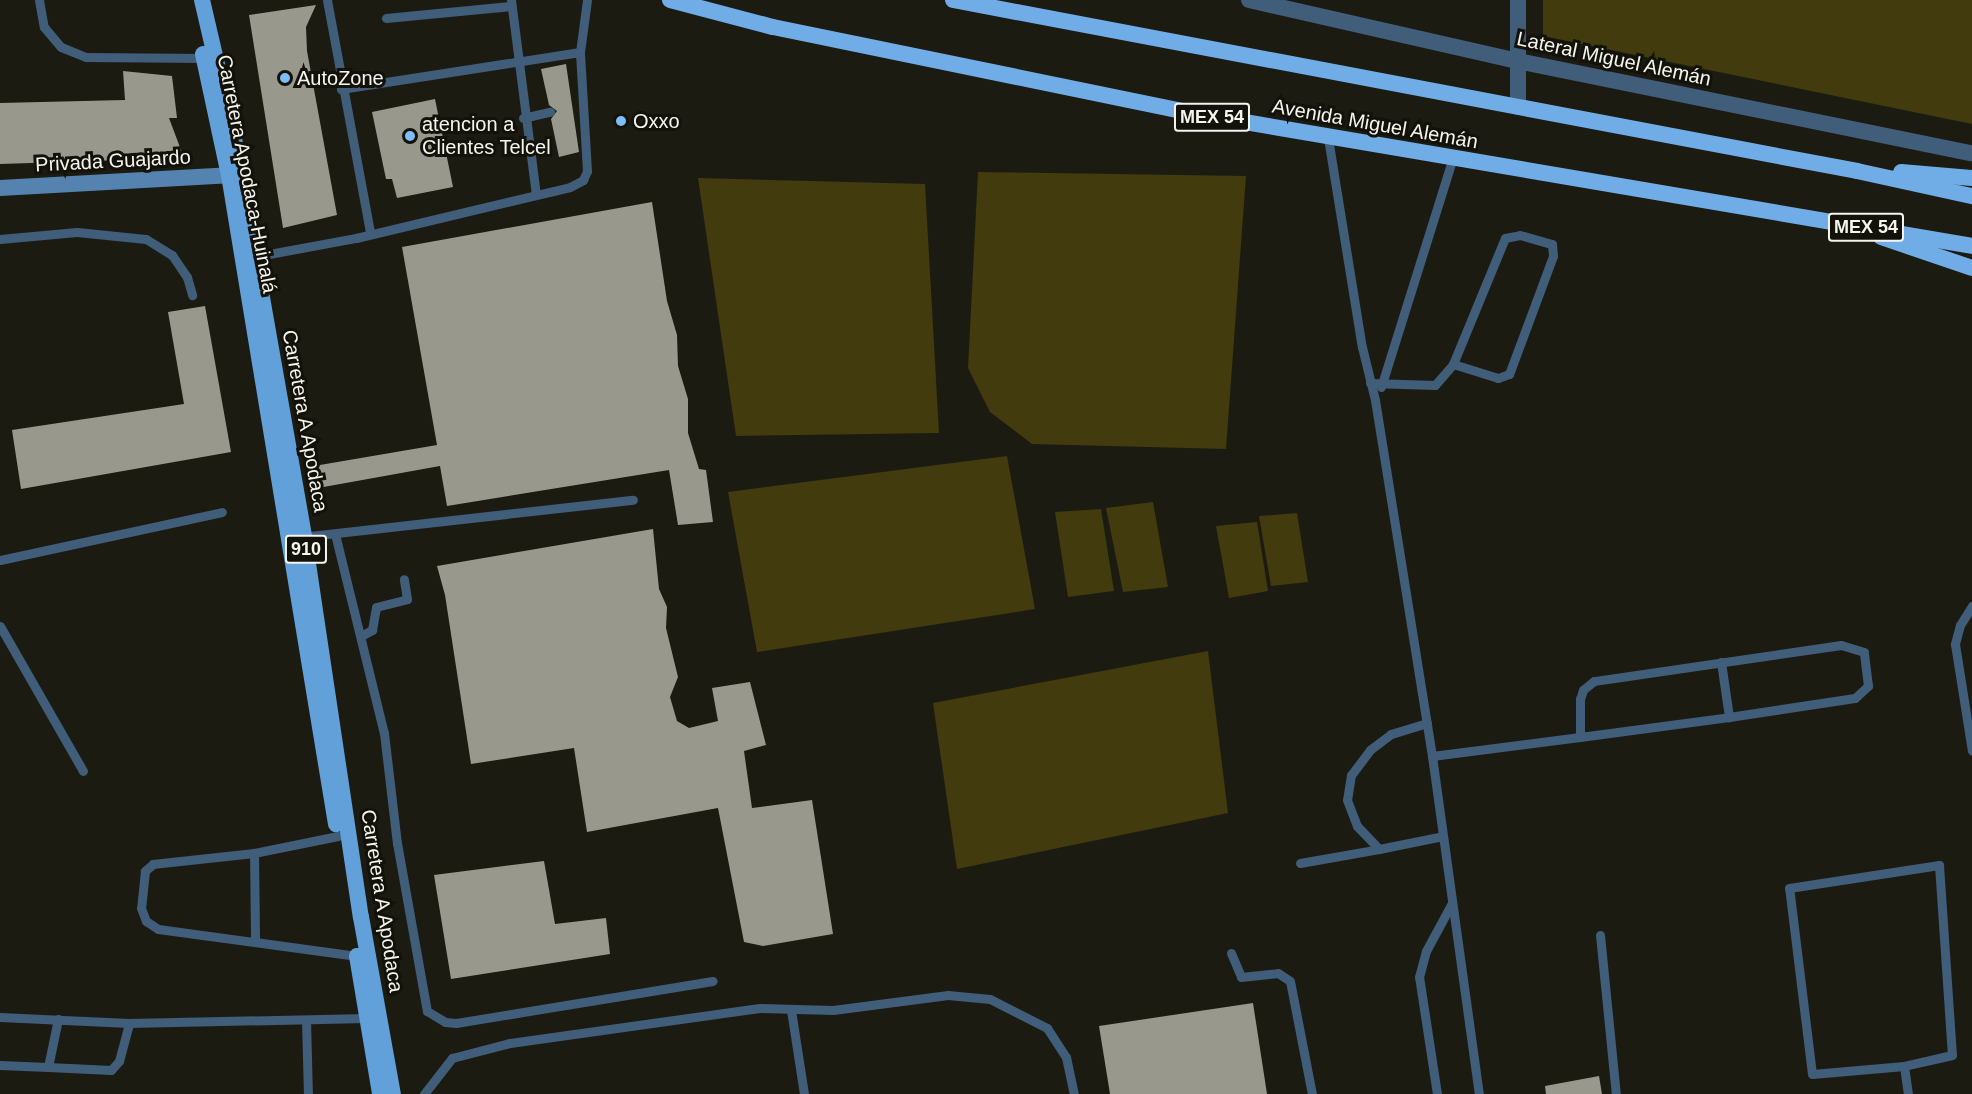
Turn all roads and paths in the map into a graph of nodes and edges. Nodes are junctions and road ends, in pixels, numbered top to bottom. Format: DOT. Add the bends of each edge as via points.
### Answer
graph roads {
  1 [pos="39,0"];
  2 [pos="327,0"];
  3 [pos="587,0"];
  4 [pos="670,0"];
  5 [pos="953,0"];
  6 [pos="1250,0"];
  7 [pos="1518,0"];
  8 [pos="198,3"];
  9 [pos="511,3"];
  10 [pos="386,18"];
  11 [pos="580,52"];
  12 [pos="204,58"];
  13 [pos="1518,61"];
  14 [pos="518,62"];
  15 [pos="341,89"];
  16 [pos="1518,107"];
  17 [pos="550,112"];
  18 [pos="523,118"];
  19 [pos="1328,138"];
  20 [pos="1972,155"];
  21 [pos="1452,160"];
  22 [pos="1857,171"];
  23 [pos="229,175"];
  24 [pos="1972,178"];
  25 [pos="0,188"];
  26 [pos="536,195"];
  27 [pos="1972,196"];
  28 [pos="1847,224"];
  29 [pos="370,233"];
  30 [pos="0,239"];
  31 [pos="1972,246"];
  32 [pos="248,257"];
  33 [pos="1972,268"];
  34 [pos="192,295"];
  35 [pos="1453,364"];
  36 [pos="1370,383"];
  37 [pos="1383,384"];
  38 [pos="1376,400"];
  39 [pos="633,501"];
  40 [pos="222,512"];
  41 [pos="335,534"];
  42 [pos="297,538"];
  43 [pos="0,560"];
  44 [pos="404,579"];
  45 [pos="1972,606"];
  46 [pos="0,626"];
  47 [pos="361,636"];
  48 [pos="1722,663"];
  49 [pos="1972,677"];
  50 [pos="1961,679"];
  51 [pos="1729,717"];
  52 [pos="1427,723"];
  53 [pos="1580,737"];
  54 [pos="1972,751"];
  55 [pos="1432,756"];
  56 [pos="83,771"];
  57 [pos="338,836"];
  58 [pos="1443,836"];
  59 [pos="1379,849"];
  60 [pos="254,853"];
  61 [pos="1300,863"];
  62 [pos="1452,903"];
  63 [pos="1600,935"];
  64 [pos="255,940"];
  65 [pos="1231,953"];
  66 [pos="357,956"];
  67 [pos="713,981"];
  68 [pos="791,1010"];
  69 [pos="0,1017"];
  70 [pos="367,1018"];
  71 [pos="58,1019"];
  72 [pos="306,1020"];
  73 [pos="129,1023"];
  74 [pos="0,1065"];
  75 [pos="1904,1066"];
  76 [pos="48,1067"];
  77 [pos="309,1094"];
  78 [pos="380,1094"];
  79 [pos="393,1094"];
  80 [pos="424,1094"];
  81 [pos="804,1094"];
  82 [pos="1074,1094"];
  83 [pos="1312,1094"];
  84 [pos="1437,1094"];
  85 [pos="1479,1094"];
  86 [pos="1616,1094"];
  87 [pos="1908,1094"];
  1 -- 12 [label="lane" via="44,27 61,47 86,57"];
  2 -- 15 [label="lane"];
  3 -- 11 [label="lane"];
  4 -- 19 [label="highway, Avenida Miguel Alemán / MEX 54" via="773,27"];
  5 -- 16 [label="highway"];
  6 -- 13 [label="street, Lateral Miguel Alemán"];
  7 -- 13 [label="street"];
  8 -- 12 [label="main road, Carretera Apodaca-Huinalá / 910"];
  8 -- 32 [label="main road, 910" via="233,133"];
  9 -- 10 [label="lane"];
  9 -- 14 [label="lane"];
  11 -- 14 [label="lane"];
  11 -- 26 [label="lane" via="577,105 588,154 583,180"];
  12 -- 23 [label="main road, Carretera Apodaca-Huinalá / 910"];
  13 -- 16 [label="street"];
  13 -- 20 [label="street, Lateral Miguel Alemán"];
  14 -- 15 [label="lane"];
  14 -- 18 [label="lane"];
  15 -- 29 [label="lane"];
  16 -- 22 [label="highway"];
  17 -- 18 [label="lane"];
  18 -- 26 [label="lane"];
  19 -- 21 [label="highway, Avenida Miguel Alemán / MEX 54"];
  19 -- 36 [label="lane"];
  21 -- 28 [label="highway, Avenida Miguel Alemán / MEX 54"];
  21 -- 37 [label="lane"];
  22 -- 24 [label="highway"];
  22 -- 27 [label="highway"];
  23 -- 25 [label="main road, Privada Guajardo"];
  23 -- 32 [label="main road, Carretera Apodaca-Huinalá / 910"];
  26 -- 29 [label="lane"];
  28 -- 31 [label="highway, Avenida Miguel Alemán / MEX 54"];
  28 -- 33 [label="highway"];
  29 -- 32 [label="lane"];
  30 -- 34 [label="lane" via="77,232 146,239 177,261"];
  32 -- 42 [label="main road, Carretera Apodaca-Huinalá / 910"];
  35 -- 35 [label="lane" via="1505,238 1520,235 1552,244 1553,256 1509,374 1498,378"];
  35 -- 37 [label="lane" via="1435,385"];
  36 -- 37 [label="lane"];
  36 -- 38 [label="lane"];
  37 -- 38 [label="lane"];
  38 -- 52 [label="lane"];
  39 -- 41 [label="lane"];
  40 -- 43 [label="lane"];
  41 -- 42 [label="lane"];
  41 -- 47 [label="lane"];
  42 -- 57 [label="main road, Carretera Apodaca-Huinalá / 910"];
  42 -- 79 [label="main road, Carretera A Apodaca / 910"];
  44 -- 47 [label="lane" via="407,599 376,607 372,630"];
  45 -- 50 [label="lane" via="1960,625 1955,644"];
  46 -- 56 [label="lane"];
  47 -- 67 [label="lane" via="384,733 397,843 427,1011 456,1023"];
  48 -- 51 [label="lane"];
  48 -- 51 [label="lane" via="1841,645 1864,652 1868,668 1868,686 1855,698"];
  48 -- 53 [label="lane" via="1594,681 1583,690 1580,699"];
  49 -- 50 [label="lane"];
  50 -- 54 [label="lane"];
  51 -- 53 [label="lane"];
  52 -- 55 [label="lane"];
  52 -- 59 [label="lane" via="1391,734 1370,750 1351,775 1347,800 1357,826"];
  53 -- 55 [label="lane"];
  55 -- 58 [label="lane"];
  57 -- 60 [label="lane"];
  57 -- 66 [label="main road, Carretera Apodaca-Huinalá / 910"];
  58 -- 59 [label="lane"];
  58 -- 62 [label="lane"];
  59 -- 61 [label="lane"];
  60 -- 64 [label="lane"];
  60 -- 64 [label="lane" via="153,864 145,871 141,908 146,921 158,929"];
  62 -- 84 [label="lane" via="1426,951 1419,977"];
  62 -- 85 [label="lane"];
  63 -- 86 [label="lane"];
  64 -- 66 [label="lane"];
  65 -- 83 [label="lane" via="1236,974 1241,977 1278,973 1290,981"];
  66 -- 70 [label="main road, Carretera Apodaca-Huinalá / 910"];
  68 -- 80 [label="lane" via="760,1008 719,1013 462,1053 440,1070"];
  68 -- 81 [label="lane"];
  68 -- 82 [label="lane" via="833,1010 931,995 990,999 1035,1020 1056,1038 1066,1057"];
  69 -- 71 [label="lane"];
  70 -- 72 [label="lane"];
  70 -- 78 [label="main road, Carretera Apodaca-Huinalá / 910"];
  71 -- 73 [label="lane"];
  71 -- 76 [label="lane"];
  72 -- 73 [label="lane"];
  72 -- 77 [label="lane"];
  73 -- 76 [label="lane" via="119,1061 111,1070"];
  74 -- 76 [label="lane"];
  75 -- 75 [label="lane" via="1812,1074 1789,888 1940,866 1952,1055"];
  75 -- 87 [label="lane"];
}
